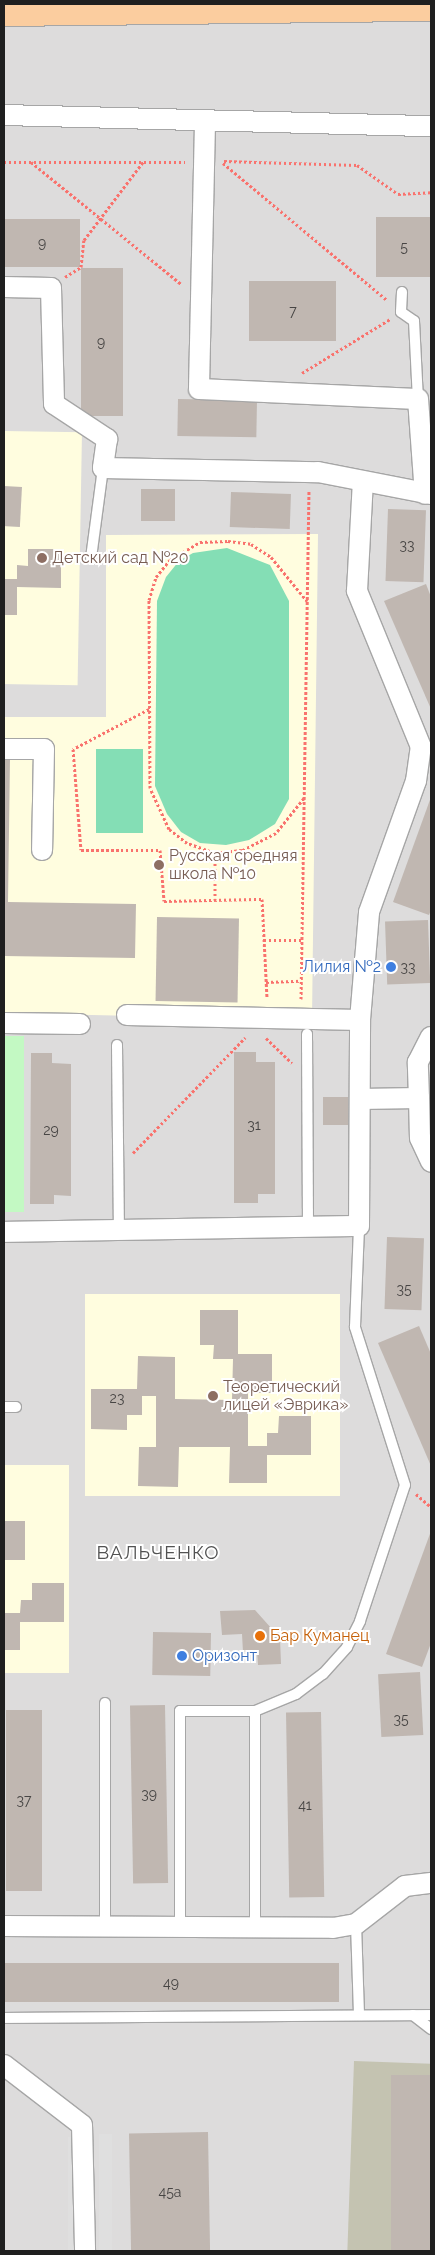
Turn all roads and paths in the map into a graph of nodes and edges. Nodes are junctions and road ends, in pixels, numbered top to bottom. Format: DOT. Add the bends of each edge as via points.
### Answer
graph roads {
  1 [pos="431,7"];
  2 [pos="4,12"];
  3 [pos="4,115"];
  4 [pos="205,123"];
  5 [pos="431,126"];
  6 [pos="30,161"];
  7 [pos="221,161"];
  8 [pos="143,162"];
  9 [pos="99,220"];
  10 [pos="4,288"];
  11 [pos="51,288"];
  12 [pos="402,292"];
  13 [pos="201,300"];
  14 [pos="401,312"];
  15 [pos="267,394"];
  16 [pos="418,399"];
  17 [pos="103,468"];
  18 [pos="363,481"];
  19 [pos="309,489"];
  20 [pos="428,494"];
  21 [pos="91,558"];
  22 [pos="308,601"];
  23 [pos="150,709"];
  24 [pos="4,749"];
  25 [pos="304,798"];
  26 [pos="42,850"];
  27 [pos="216,853"];
  28 [pos="216,900"];
  29 [pos="264,940"];
  30 [pos="302,940"];
  31 [pos="302,981"];
  32 [pos="266,982"];
  33 [pos="127,1015"];
  34 [pos="360,1020"];
  35 [pos="4,1023"];
  36 [pos="80,1024"];
  37 [pos="265,1026"];
  38 [pos="304,1026"];
  39 [pos="248,1034"];
  40 [pos="431,1037"];
  41 [pos="117,1045"];
  42 [pos="306,1077"];
  43 [pos="419,1098"];
  44 [pos="360,1099"];
  45 [pos="431,1162"];
  46 [pos="118,1168"];
  47 [pos="359,1226"];
  48 [pos="308,1228"];
  49 [pos="119,1230"];
  50 [pos="4,1232"];
  51 [pos="4,1407"];
  52 [pos="16,1407"];
  53 [pos="105,1703"];
  54 [pos="255,1710"];
  55 [pos="431,1882"];
  56 [pos="356,1924"];
  57 [pos="4,1926"];
  58 [pos="105,1926"];
  59 [pos="180,1927"];
  60 [pos="255,1927"];
  61 [pos="359,2015"];
  62 [pos="413,2015"];
  63 [pos="431,2015"];
  64 [pos="4,2018"];
  65 [pos="431,2029"];
  66 [pos="4,2065"];
  67 [pos="85,2251"];
  1 -- 2 [label="main road"];
  3 -- 4 [label="street"];
  4 -- 5 [label="street"];
  4 -- 13 [label="street"];
  6 -- 9 [label="path"];
  7 -- 14 [label="path"];
  8 -- 9 [label="path"];
  9 -- 11 [label="path" via="84,240 81,267"];
  9 -- 13 [label="path"];
  10 -- 11 [label="street"];
  11 -- 17 [label="street" via="54,404 107,439"];
  12 -- 14 [label="lane"];
  13 -- 15 [label="street" via="199,389"];
  14 -- 15 [label="path"];
  14 -- 16 [label="lane" via="414,321"];
  15 -- 16 [label="street"];
  16 -- 20 [label="street"];
  17 -- 18 [label="street" via="318,472"];
  17 -- 21 [label="lane"];
  18 -- 20 [label="street"];
  18 -- 34 [label="street" via="357,591 421,747 416,781 369,912"];
  19 -- 22 [label="path"];
  22 -- 23 [label="path" via="287,573 251,544 200,542 170,560 156,577 149,600"];
  22 -- 25 [label="path"];
  23 -- 27 [label="path" via="150,788 158,810 175,834"];
  23 -- 28 [label="path" via="73,749 81,850 160,850 164,901"];
  24 -- 26 [label="street" via="44,749"];
  25 -- 27 [label="path" via="262,843"];
  25 -- 30 [label="path"];
  27 -- 28 [label="path"];
  28 -- 29 [label="path" via="262,899"];
  29 -- 30 [label="path"];
  29 -- 32 [label="path"];
  30 -- 31 [label="path"];
  31 -- 32 [label="path"];
  31 -- 38 [label="path"];
  32 -- 37 [label="path"];
  33 -- 37 [label="street"];
  34 -- 38 [label="street"];
  34 -- 44 [label="street"];
  35 -- 36 [label="street"];
  37 -- 38 [label="street"];
  37 -- 42 [label="path"];
  38 -- 42 [label="lane"];
  39 -- 46 [label="path"];
  40 -- 43 [label="street" via="418,1062"];
  41 -- 46 [label="lane"];
  42 -- 48 [label="lane"];
  43 -- 44 [label="street"];
  43 -- 45 [label="street" via="420,1138"];
  44 -- 47 [label="street"];
  46 -- 49 [label="lane"];
  47 -- 48 [label="street"];
  47 -- 54 [label="lane" via="355,1327 405,1484 360,1621 347,1647 323,1674 296,1694"];
  48 -- 49 [label="street"];
  49 -- 50 [label="street"];
  51 -- 52 [label="lane"];
  53 -- 58 [label="lane"];
  54 -- 59 [label="lane" via="180,1710"];
  54 -- 60 [label="lane"];
  55 -- 56 [label="street" via="405,1886"];
  56 -- 60 [label="street"];
  56 -- 61 [label="lane"];
  57 -- 58 [label="street"];
  58 -- 59 [label="street"];
  59 -- 60 [label="street"];
  61 -- 62 [label="lane"];
  61 -- 64 [label="lane"];
  62 -- 63 [label="lane"];
  62 -- 65 [label="lane"];
  66 -- 67 [label="street" via="82,2125"];
}
